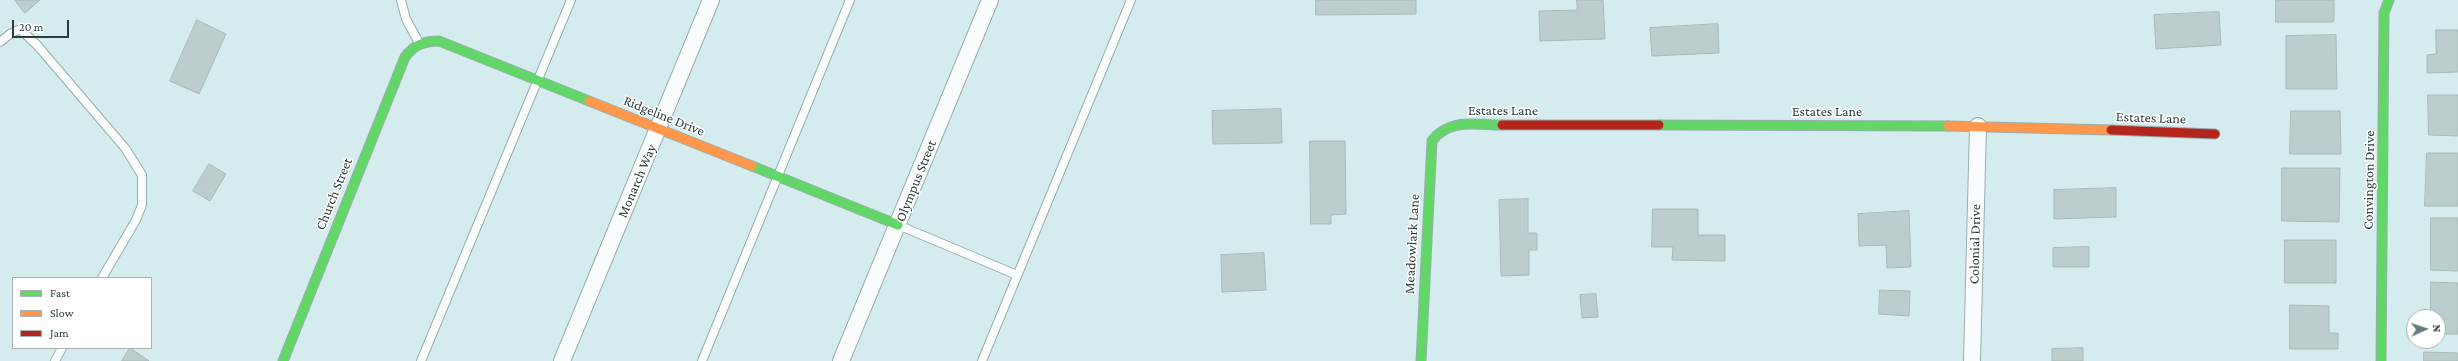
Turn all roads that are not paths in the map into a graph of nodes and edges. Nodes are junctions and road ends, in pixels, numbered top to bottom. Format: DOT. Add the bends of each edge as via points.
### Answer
graph roads {
  1 [pos="401,0"];
  2 [pos="571,0"];
  3 [pos="711,0"];
  4 [pos="850,0"];
  5 [pos="990,0"];
  6 [pos="1131,0"];
  7 [pos="2389,0"];
  8 [pos="0,42"];
  9 [pos="419,43"];
  10 [pos="538,80"];
  11 [pos="1978,126"];
  12 [pos="658,128"];
  13 [pos="1439,131"];
  14 [pos="2215,134"];
  15 [pos="778,177"];
  16 [pos="898,225"];
  17 [pos="1017,275"];
  18 [pos="103,277"];
  19 [pos="61,349"];
  20 [pos="55,361"];
  21 [pos="283,361"];
  22 [pos="421,361"];
  23 [pos="562,361"];
  24 [pos="702,361"];
  25 [pos="841,361"];
  26 [pos="982,361"];
  27 [pos="1421,361"];
  28 [pos="1972,361"];
  29 [pos="2381,361"];
  1 -- 9 [label="lane" via="406,19"];
  2 -- 10 [label="lane"];
  3 -- 12 [label="street, Monarch Way"];
  4 -- 15 [label="lane"];
  5 -- 16 [label="street, Olympus Street"];
  6 -- 17 [label="lane"];
  7 -- 29 [label="street, Convington Drive" via="2384,13"];
  8 -- 18 [label="lane" via="20,29 37,45 125,148 142,175 142,205"];
  9 -- 10 [label="street, Ridgeline Drive" via="439,41"];
  9 -- 21 [label="street, Church Street" via="404,57"];
  10 -- 12 [label="street, Ridgeline Drive"];
  10 -- 22 [label="lane"];
  11 -- 13 [label="street, Estates Lane" via="1453,125"];
  11 -- 14 [label="street, Estates Lane"];
  11 -- 28 [label="street, Colonial Drive"];
  12 -- 15 [label="street, Ridgeline Drive"];
  12 -- 23 [label="street, Monarch Way"];
  13 -- 27 [label="street, Meadowlark Lane" via="1432,141"];
  15 -- 16 [label="street, Ridgeline Drive"];
  15 -- 24 [label="lane"];
  16 -- 17 [label="lane"];
  16 -- 25 [label="street, Olympus Street"];
  17 -- 26 [label="lane"];
  19 -- 20 [label="lane"];
}
